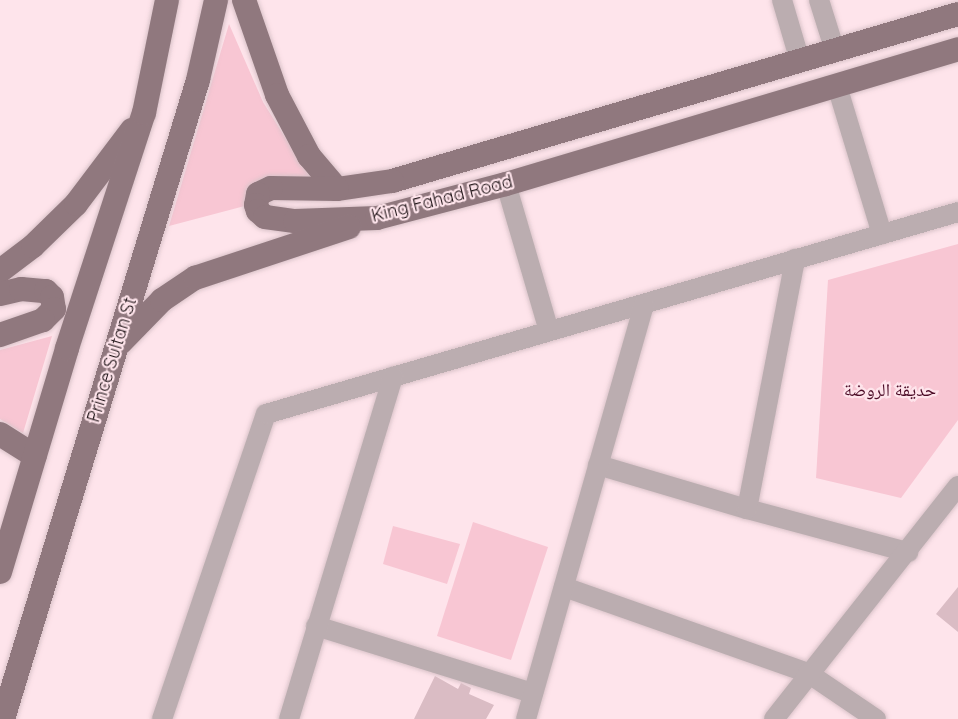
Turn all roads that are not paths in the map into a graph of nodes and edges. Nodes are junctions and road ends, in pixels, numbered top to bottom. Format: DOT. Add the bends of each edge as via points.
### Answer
graph roads {
  1 [pos="167,0"];
  2 [pos="216,0"];
  3 [pos="244,0"];
  4 [pos="782,0"];
  5 [pos="819,0"];
  6 [pos="958,14"];
  7 [pos="958,49"];
  8 [pos="835,51"];
  9 [pos="800,61"];
  10 [pos="837,86"];
  11 [pos="144,113"];
  12 [pos="506,184"];
  13 [pos="337,189"];
  14 [pos="958,212"];
  15 [pos="377,218"];
  16 [pos="882,234"];
  17 [pos="795,260"];
  18 [pos="0,271"];
  19 [pos="0,294"];
  20 [pos="644,304"];
  21 [pos="549,331"];
  22 [pos="0,334"];
  23 [pos="116,347"];
  24 [pos="393,376"];
  25 [pos="0,434"];
  26 [pos="35,456"];
  27 [pos="598,465"];
  28 [pos="958,486"];
  29 [pos="747,509"];
  30 [pos="908,552"];
  31 [pos="0,572"];
  32 [pos="564,587"];
  33 [pos="316,626"];
  34 [pos="808,673"];
  35 [pos="533,693"];
  36 [pos="529,718"];
  37 [pos="3,719"];
  38 [pos="162,719"];
  39 [pos="289,719"];
  40 [pos="774,719"];
  41 [pos="876,719"];
  1 -- 11 [label="main road"];
  2 -- 23 [label="main road, Prince Sultan St" via="198,80"];
  3 -- 13 [label="main road" via="277,95 309,156"];
  4 -- 9 [label="street"];
  5 -- 8 [label="street"];
  6 -- 8 [label="main road, King Fahad Road"];
  7 -- 10 [label="main road, King Fahad Road"];
  8 -- 9 [label="main road, King Fahad Road"];
  9 -- 13 [label="main road, King Fahad Road" via="392,181"];
  10 -- 12 [label="main road, King Fahad Road"];
  10 -- 16 [label="street"];
  11 -- 18 [label="main road" via="76,204 33,246"];
  11 -- 26 [label="main road"];
  12 -- 15 [label="main road, King Fahad Road"];
  12 -- 21 [label="street"];
  13 -- 15 [label="main road, King Fahad Road" via="271,188 258,194 256,204 265,217 295,221"];
  14 -- 16 [label="street"];
  15 -- 23 [label="main road" via="195,278 162,300"];
  16 -- 17 [label="street"];
  17 -- 20 [label="street"];
  17 -- 29 [label="street"];
  19 -- 22 [label="main road" via="21,289 46,291 54,309 43,320"];
  20 -- 21 [label="street"];
  20 -- 27 [label="street"];
  21 -- 24 [label="street"];
  23 -- 37 [label="main road, Prince Sultan St"];
  24 -- 33 [label="street"];
  24 -- 38 [label="street" via="266,414"];
  25 -- 26 [label="main road"];
  26 -- 31 [label="main road"];
  27 -- 29 [label="street"];
  27 -- 32 [label="street"];
  28 -- 30 [label="street"];
  29 -- 30 [label="street"];
  30 -- 34 [label="street"];
  32 -- 34 [label="street"];
  32 -- 35 [label="street"];
  33 -- 35 [label="street"];
  33 -- 39 [label="street"];
  34 -- 40 [label="street"];
  34 -- 41 [label="street"];
  35 -- 36 [label="street"];
}
